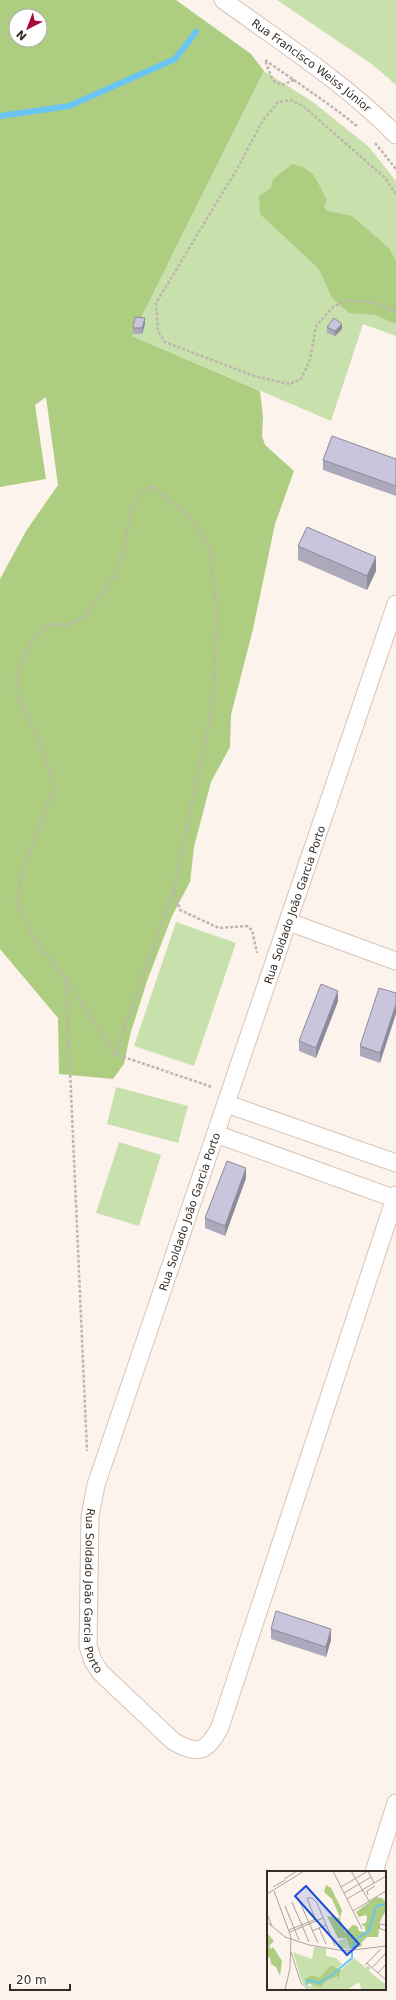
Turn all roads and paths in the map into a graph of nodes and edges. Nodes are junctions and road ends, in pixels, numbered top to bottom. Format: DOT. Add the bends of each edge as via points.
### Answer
graph roads {
  1 [pos="223,0"];
  2 [pos="294,80"];
  3 [pos="359,128"];
  4 [pos="396,135"];
  5 [pos="371,138"];
  6 [pos="396,169"];
  7 [pos="396,194"];
  8 [pos="396,312"];
  9 [pos="396,604"];
  10 [pos="174,889"];
  11 [pos="289,922"];
  12 [pos="258,958"];
  13 [pos="396,961"];
  14 [pos="66,980"];
  15 [pos="116,1054"];
  16 [pos="229,1099"];
  17 [pos="216,1134"];
  18 [pos="396,1163"];
  19 [pos="396,1198"];
  20 [pos="87,1453"];
  21 [pos="396,1803"];
  22 [pos="374,1871"];
  1 -- 4 [label="street, Rua Francisco Weiss Júnior" via="345,88"];
  2 -- 2 [label="path" via="271,64 265,60 274,81 282,85"];
  2 -- 3 [label="path"];
  5 -- 6 [label="path"];
  7 -- 8 [label="path" via="384,177 303,106 291,100 278,102 262,122 237,169 156,303 158,331 166,342 254,376 289,384 301,380 310,360 316,326 333,307 347,300 376,303"];
  9 -- 11 [label="street, Rua Soldado João Garcia Porto"];
  10 -- 12 [label="path" via="180,910 186,914 219,928 247,926 252,930"];
  10 -- 14 [label="path" via="213,704 217,614 210,548 188,515 151,486 139,493 130,515 124,552 115,576 85,617 65,625 51,624 33,639 17,671 16,694 38,738 55,786 24,866 16,903 36,939"];
  10 -- 15 [label="path"];
  11 -- 13 [label="street"];
  11 -- 16 [label="street, Rua Soldado João Garcia Porto"];
  14 -- 15 [label="path"];
  14 -- 20 [label="path"];
  15 -- 16 [label="path"];
  16 -- 17 [label="street, Rua Soldado João Garcia Porto"];
  16 -- 18 [label="street"];
  17 -- 19 [label="street"];
  17 -- 19 [label="street, Rua Soldado João Garcia Porto" via="96,1485 90,1516 88,1646 93,1661 100,1672 173,1741 187,1749 198,1751 206,1748 220,1727"];
  21 -- 22 [label="street"];
}
